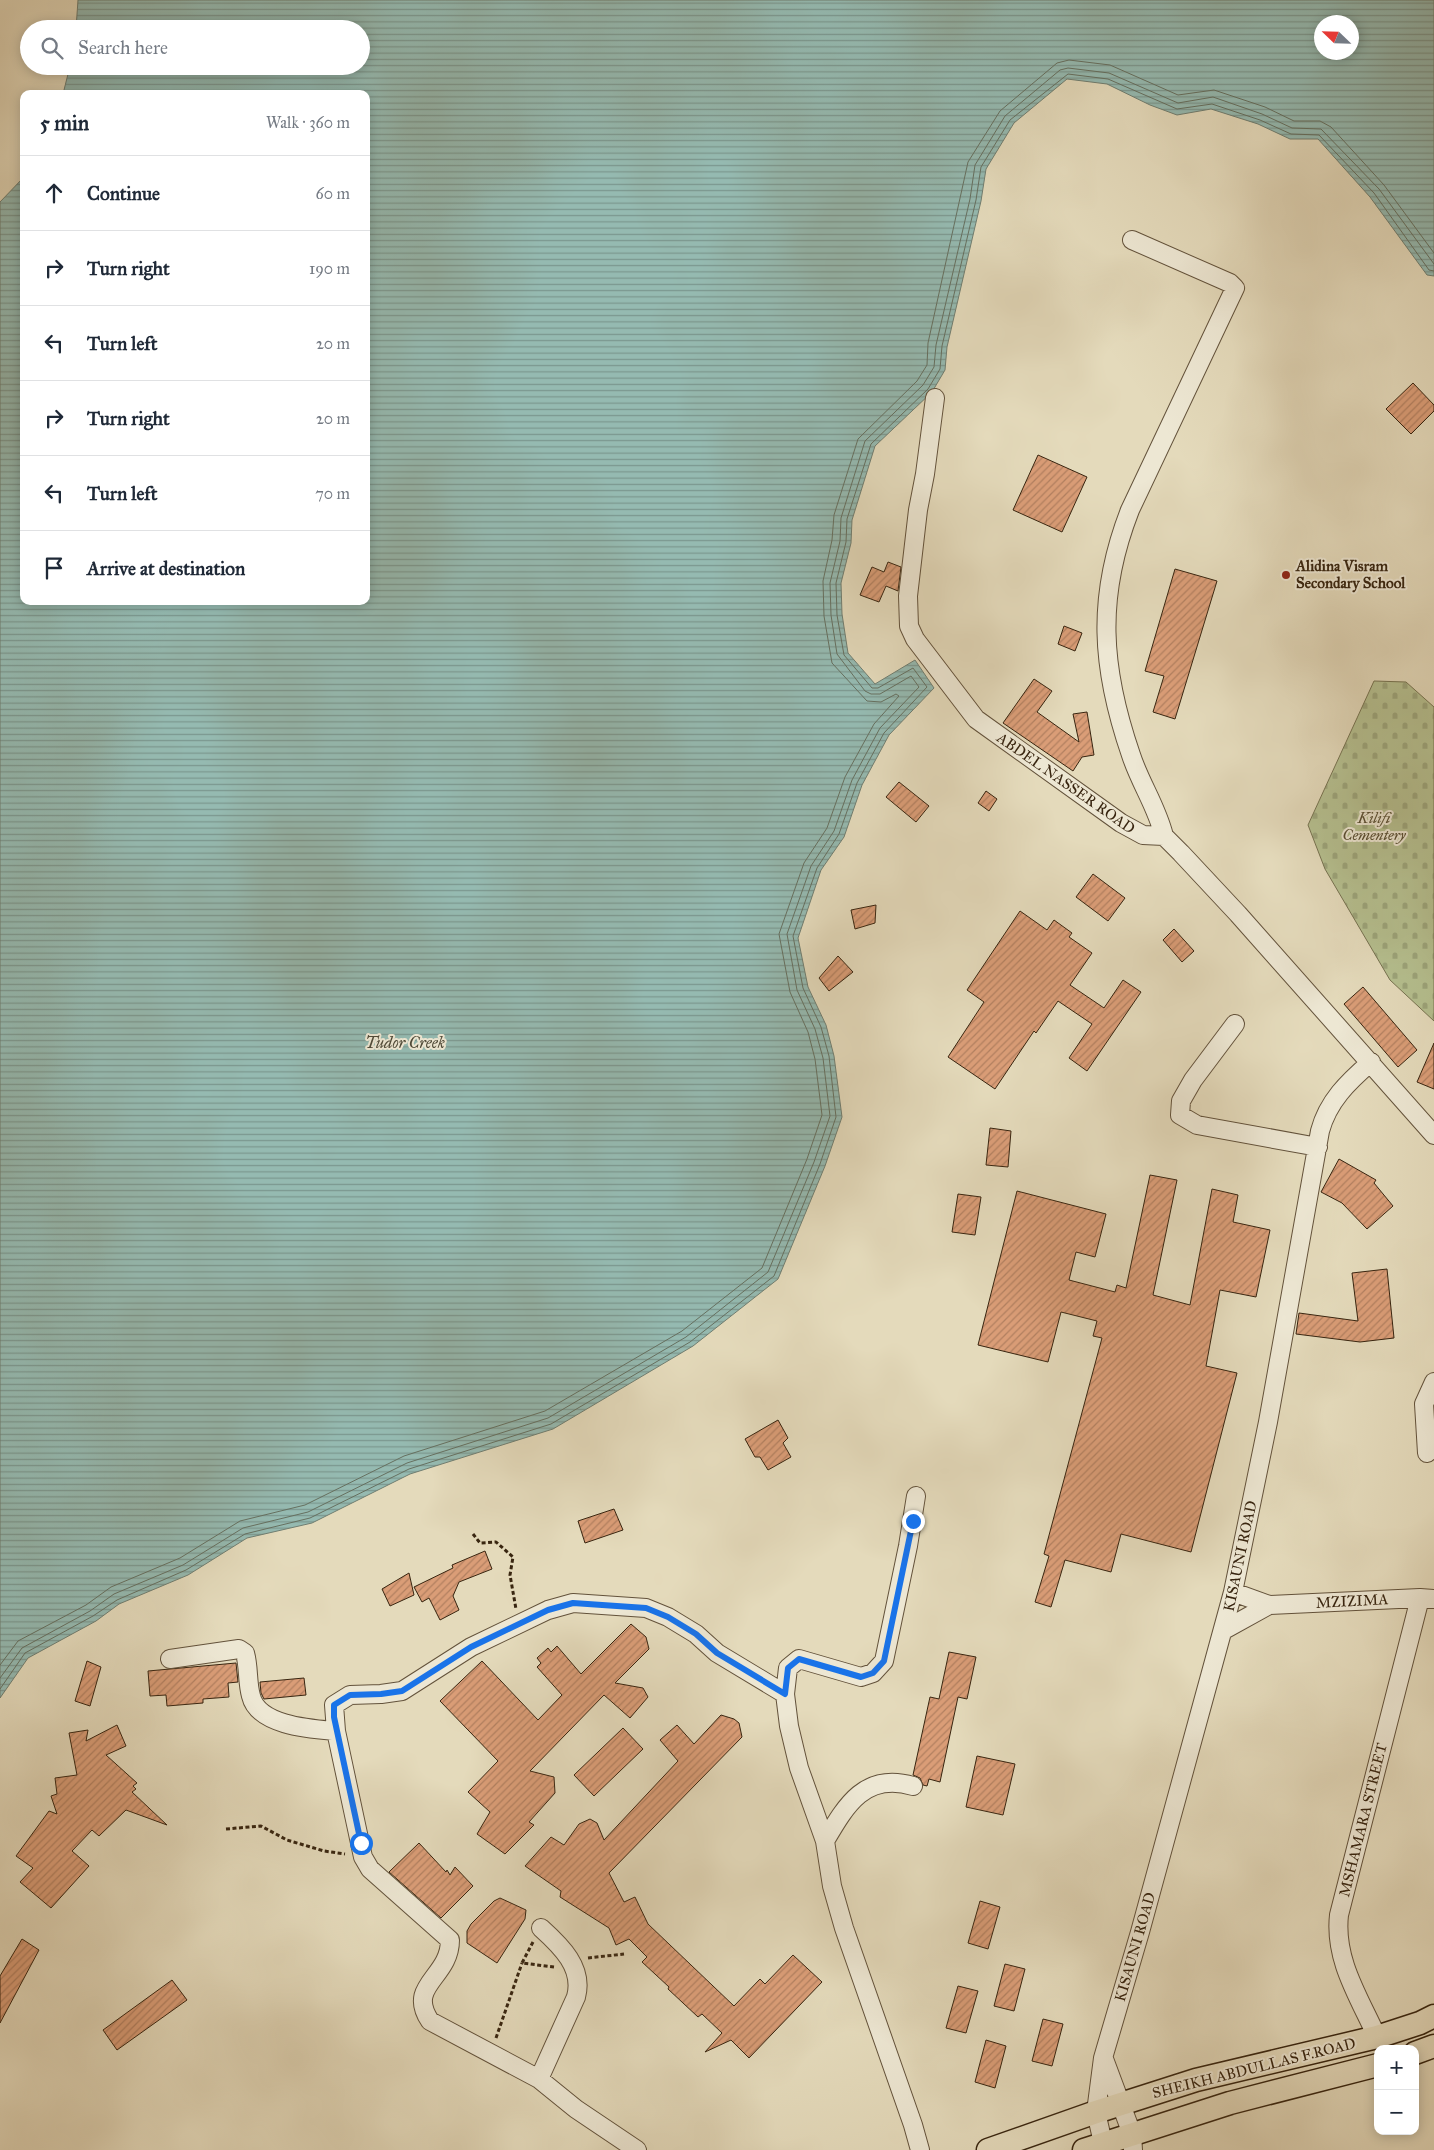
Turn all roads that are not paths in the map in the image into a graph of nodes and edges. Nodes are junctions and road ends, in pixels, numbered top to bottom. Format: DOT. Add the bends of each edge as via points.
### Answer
graph roads {
  1 [pos="1132,240"];
  2 [pos="935,398"];
  3 [pos="1164,836"];
  4 [pos="1235,1024"];
  5 [pos="1371,1062"];
  6 [pos="1434,1135"];
  7 [pos="1318,1147"];
  8 [pos="1434,1382"];
  9 [pos="1426,1453"];
  10 [pos="916,1496"];
  11 [pos="1232,1592"];
  12 [pos="1427,1599"];
  13 [pos="1269,1605"];
  14 [pos="1224,1630"];
  15 [pos="170,1659"];
  16 [pos="785,1694"];
  17 [pos="336,1731"];
  18 [pos="913,1786"];
  19 [pos="825,1841"];
  20 [pos="541,1928"];
  21 [pos="1434,2016"];
  22 [pos="1377,2037"];
  23 [pos="1434,2046"];
  24 [pos="1419,2052"];
  25 [pos="1103,2058"];
  26 [pos="1374,2066"];
  27 [pos="539,2078"];
  28 [pos="1121,2104"];
  29 [pos="1096,2112"];
  30 [pos="1132,2142"];
  31 [pos="1099,2148"];
  32 [pos="637,2150"];
  33 [pos="920,2150"];
  34 [pos="988,2150"];
  1 -- 3 [label="street" via="1230,282 1235,288 1130,510 1118,538 1110,577 1105,625 1110,681 1131,757 1159,817"];
  2 -- 3 [label="street, ABDEL NASSER ROAD" via="918,510 908,596 908,626 976,719 1131,830"];
  3 -- 5 [label="street"];
  4 -- 7 [label="street" via="1192,1080 1181,1101 1180,1115 1197,1125"];
  5 -- 6 [label="street"];
  5 -- 7 [label="street, KISAUNI ROAD" via="1349,1081 1326,1112"];
  7 -- 11 [label="street, KISAUNI ROAD" via="1268,1422"];
  8 -- 9 [label="street" via="1424,1404"];
  10 -- 16 [label="street" via="884,1661 873,1673 861,1677 799,1659 788,1668"];
  11 -- 13 [label="street"];
  11 -- 14 [label="street, KISAUNI ROAD"];
  12 -- 13 [label="street, MZIZIMA"];
  12 -- 22 [label="street, MSHAMARA STREET" via="1337,1931 1342,1962"];
  13 -- 14 [label="street"];
  14 -- 25 [label="street, KISAUNI ROAD"];
  15 -- 17 [label="street" via="238,1648 245,1653 250,1695 259,1711 293,1727"];
  16 -- 17 [label="street" via="717,1653 696,1634 668,1617 646,1608 573,1603 548,1610 471,1647 402,1691 350,1695 341,1699 334,1705"];
  16 -- 19 [label="street" via="799,1768"];
  17 -- 27 [label="street" via="363,1857 370,1869 450,1940 447,1960 425,1991 422,2007 428,2017 444,2029"];
  18 -- 19 [label="street" via="892,1782 867,1789 846,1804"];
  19 -- 33 [label="street" via="832,1886 844,1928"];
  20 -- 27 [label="street" via="562,1948 579,1983 576,1997"];
  21 -- 22 [label="main road, SHEIKH ABDULLAS F.ROAD"];
  22 -- 28 [label="main road, SHEIKH ABDULLAS F.ROAD" via="1196,2080"];
  23 -- 24 [label="main road"];
  25 -- 28 [label="street"];
  25 -- 29 [label="street, KISAUNI ROAD"];
  26 -- 30 [label="main road, SHEIKH ABDULLAS F.ROAD" via="1230,2103"];
  27 -- 32 [label="street" via="576,2109"];
  28 -- 29 [label="main road, SHEIKH ABDULLAS F.ROAD"];
  28 -- 30 [label="street"];
  29 -- 31 [label="street"];
  29 -- 34 [label="main road, SHEIKH ABDULLAS F.ROAD"];
  30 -- 31 [label="main road, SHEIKH ABDULLAS F.ROAD"];
}
